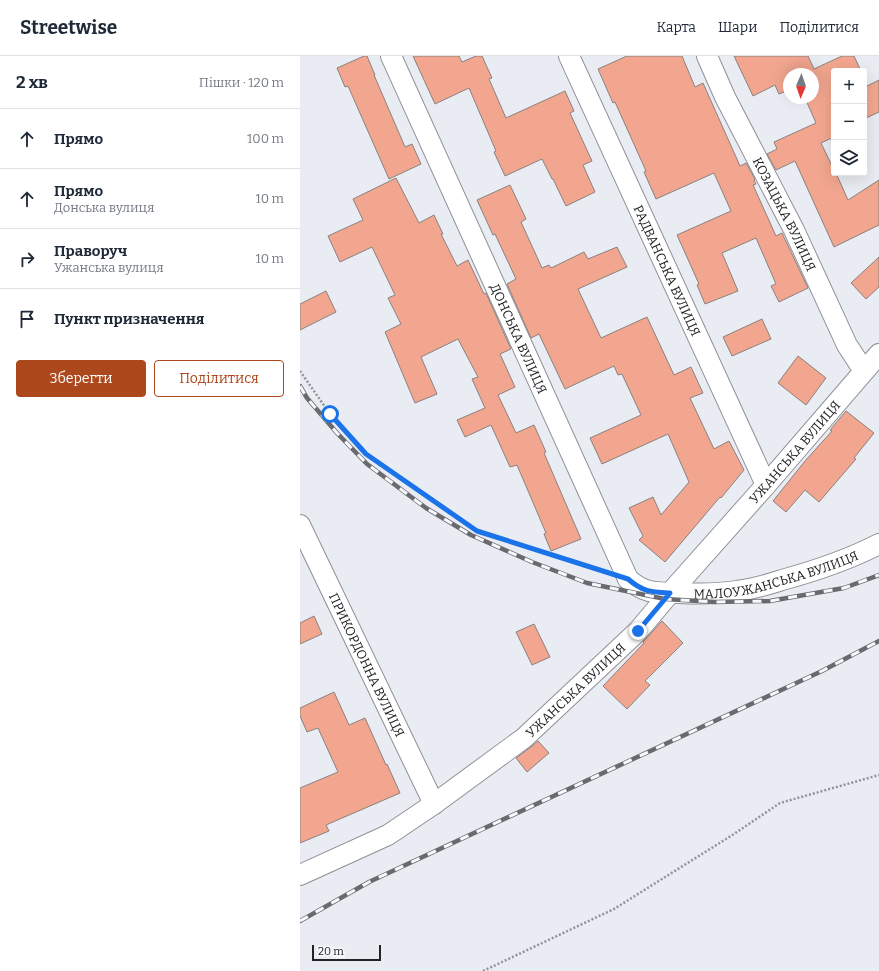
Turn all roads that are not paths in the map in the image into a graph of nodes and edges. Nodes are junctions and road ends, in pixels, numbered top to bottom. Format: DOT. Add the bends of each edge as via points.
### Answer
graph roads {
  1 [pos="391,56"];
  2 [pos="569,56"];
  3 [pos="707,56"];
  4 [pos="879,354"];
  5 [pos="864,371"];
  6 [pos="766,485"];
  7 [pos="300,526"];
  8 [pos="879,544"];
  9 [pos="670,593"];
  10 [pos="434,804"];
  11 [pos="300,875"];
  1 -- 9 [label="street, ДОНСЬКА ВУЛИЦЯ" via="628,579 645,590"];
  2 -- 6 [label="street, РАДВАНСЬКА ВУЛИЦЯ"];
  3 -- 5 [label="street, КОЗАЦЬКА ВУЛИЦЯ" via="794,230 847,345"];
  4 -- 5 [label="street, УЖАНСЬКА ВУЛИЦЯ"];
  5 -- 6 [label="street, УЖАНСЬКА ВУЛИЦЯ"];
  6 -- 9 [label="street, УЖАНСЬКА ВУЛИЦЯ"];
  7 -- 10 [label="street, ПРИКОРДОННА ВУЛИЦЯ"];
  8 -- 9 [label="street, МАЛОУЖАНСЬКА ВУЛИЦЯ" via="812,572 758,587 702,594"];
  9 -- 10 [label="street, УЖАНСЬКА ВУЛИЦЯ" via="638,631 524,738"];
  10 -- 11 [label="street, УЖАНСЬКА ВУЛИЦЯ" via="388,835"];
}
